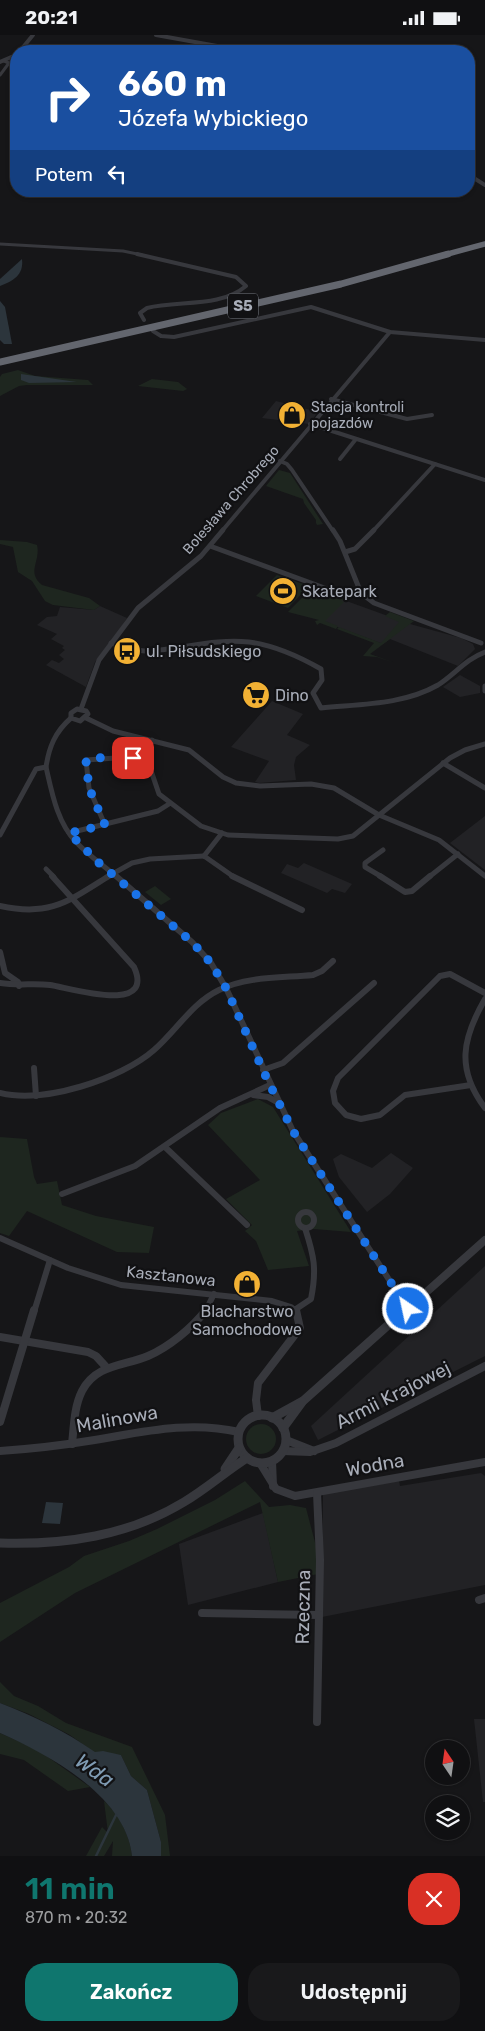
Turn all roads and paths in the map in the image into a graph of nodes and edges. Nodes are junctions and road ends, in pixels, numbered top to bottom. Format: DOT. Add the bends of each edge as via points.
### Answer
graph roads {
  1 [pos="33,35"];
  2 [pos="156,35"];
  3 [pos="167,36"];
  4 [pos="25,45"];
  5 [pos="214,45"];
  6 [pos="2,61"];
  7 [pos="0,75"];
  8 [pos="485,239"];
  9 [pos="0,244"];
  10 [pos="485,244"];
  11 [pos="144,320"];
  12 [pos="153,331"];
  13 [pos="390,333"];
  14 [pos="485,340"];
  15 [pos="0,357"];
  16 [pos="0,362"];
  17 [pos="331,399"];
  18 [pos="432,415"];
  19 [pos="310,425"];
  20 [pos="356,439"];
  21 [pos="340,459"];
  22 [pos="280,461"];
  23 [pos="435,464"];
  24 [pos="485,480"];
  25 [pos="210,546"];
  26 [pos="345,552"];
  27 [pos="361,593"];
  28 [pos="483,642"];
  29 [pos="111,643"];
  30 [pos="484,651"];
  31 [pos="485,686"];
  32 [pos="485,691"];
  33 [pos="81,709"];
  34 [pos="71,718"];
  35 [pos="86,719"];
  36 [pos="152,740"];
  37 [pos="485,744"];
  38 [pos="146,756"];
  39 [pos="444,763"];
  40 [pos="46,767"];
  41 [pos="485,788"];
  42 [pos="169,803"];
  43 [pos="379,815"];
  44 [pos="105,825"];
  45 [pos="69,833"];
  46 [pos="222,833"];
  47 [pos="0,835"];
  48 [pos="383,850"];
  49 [pos="458,854"];
  50 [pos="204,856"];
  51 [pos="46,869"];
  52 [pos="112,874"];
  53 [pos="485,876"];
  54 [pos="72,898"];
  55 [pos="0,907"];
  56 [pos="302,910"];
  57 [pos="0,952"];
  58 [pos="333,961"];
  59 [pos="0,983"];
  60 [pos="374,983"];
  61 [pos="19,986"];
  62 [pos="226,988"];
  63 [pos="485,993"];
  64 [pos="485,999"];
  65 [pos="34,1068"];
  66 [pos="263,1070"];
  67 [pos="270,1085"];
  68 [pos="471,1085"];
  69 [pos="0,1093"];
  70 [pos="36,1096"];
  71 [pos="248,1096"];
  72 [pos="279,1103"];
  73 [pos="485,1107"];
  74 [pos="165,1147"];
  75 [pos="62,1194"];
  76 [pos="247,1225"];
  77 [pos="305,1227"];
  78 [pos="0,1238"];
  79 [pos="485,1240"];
  80 [pos="50,1261"];
  81 [pos="214,1294"];
  82 [pos="296,1309"];
  83 [pos="408,1309"];
  84 [pos="0,1337"];
  85 [pos="25,1342"];
  86 [pos="485,1366"];
  87 [pos="107,1367"];
  88 [pos="303,1401"];
  89 [pos="2,1410"];
  90 [pos="258,1416"];
  91 [pos="272,1418"];
  92 [pos="0,1422"];
  93 [pos="283,1428"];
  94 [pos="239,1432"];
  95 [pos="286,1440"];
  96 [pos="72,1444"];
  97 [pos="240,1448"];
  98 [pos="0,1451"];
  99 [pos="283,1451"];
  100 [pos="316,1451"];
  101 [pos="247,1458"];
  102 [pos="272,1461"];
  103 [pos="485,1462"];
  104 [pos="260,1463"];
  105 [pos="222,1473"];
  106 [pos="274,1488"];
  107 [pos="317,1493"];
  108 [pos="0,1543"];
  109 [pos="202,1613"];
  110 [pos="319,1615"];
  111 [pos="316,1722"];
  1 -- 4 [label="street"];
  2 -- 3 [label="street"];
  3 -- 5 [label="street"];
  6 -- 7 [label="street" via="9,63"];
  8 -- 15 [label="highway, S5" via="339,279"];
  9 -- 11 [label="street" via="124,251 236,277 245,283 241,291 206,301 149,306 140,313"];
  10 -- 16 [label="highway, S5" via="342,284"];
  12 -- 13 [label="street" via="161,336 174,337 311,307"];
  13 -- 14 [label="street"];
  13 -- 17 [label="street, Bolesława Chrobrego"];
  17 -- 18 [label="street" via="407,419"];
  17 -- 19 [label="street, Bolesława Chrobrego"];
  19 -- 20 [label="street"];
  19 -- 22 [label="street, Bolesława Chrobrego"];
  20 -- 21 [label="street"];
  20 -- 23 [label="street"];
  22 -- 25 [label="street, Bolesława Chrobrego"];
  22 -- 26 [label="street" via="292,470"];
  23 -- 24 [label="street"];
  23 -- 26 [label="street" via="361,544"];
  25 -- 27 [label="street" via="330,590 344,594"];
  25 -- 29 [label="street, Bolesława Chrobrego" via="146,601"];
  26 -- 27 [label="street"];
  27 -- 28 [label="street" via="374,603"];
  28 -- 30 [label="street"];
  29 -- 30 [label="street" via="143,651 240,641 267,646 320,669 322,680 313,693 321,708 394,700 418,694 438,685"];
  29 -- 33 [label="street, Bolesława Chrobrego" via="95,668"];
  31 -- 32 [label="street"];
  33 -- 34 [label="street" via="71,713"];
  33 -- 35 [label="street" via="88,713"];
  34 -- 35 [label="street"];
  34 -- 40 [label="street" via="60,727 49,745"];
  35 -- 36 [label="street" via="113,731"];
  36 -- 38 [label="street"];
  36 -- 43 [label="street" via="189,751 236,783 327,785"];
  37 -- 39 [label="street" via="465,750"];
  38 -- 42 [label="street" via="156,790"];
  38 -- 44 [label="street" via="94,757 86,761 89,788"];
  39 -- 41 [label="street"];
  39 -- 43 [label="street"];
  40 -- 45 [label="street" via="54,805"];
  40 -- 47 [label="street" via="36,769"];
  42 -- 44 [label="street" via="158,811"];
  42 -- 46 [label="street" via="201,825"];
  43 -- 46 [label="street" via="353,836 338,839"];
  43 -- 49 [label="street" via="423,831"];
  44 -- 45 [label="street"];
  45 -- 52 [label="street"];
  46 -- 50 [label="street"];
  48 -- 49 [label="street" via="365,863 365,867 405,892 412,891"];
  49 -- 53 [label="street"];
  50 -- 52 [label="street" via="143,859"];
  50 -- 56 [label="street" via="225,873"];
  51 -- 54 [label="street"];
  52 -- 54 [label="street"];
  52 -- 62 [label="street" via="200,950"];
  54 -- 55 [label="street" via="56,907 39,911"];
  54 -- 61 [label="street" via="134,967 137,974 135,986 129,992 112,997 49,985"];
  57 -- 61 [label="street" via="5,973"];
  58 -- 62 [label="street" via="313,975 242,983"];
  59 -- 61 [label="street"];
  60 -- 66 [label="street" via="282,1063"];
  62 -- 66 [label="street"];
  62 -- 70 [label="street" via="203,1003 154,1050 132,1066"];
  63 -- 68 [label="street" via="450,974 440,976 338,1078 333,1091 335,1103 342,1112 361,1119 380,1115 405,1095"];
  64 -- 68 [label="street" via="465,1041 465,1063"];
  65 -- 70 [label="street"];
  66 -- 67 [label="street"];
  67 -- 71 [label="street"];
  67 -- 72 [label="street"];
  68 -- 73 [label="street"];
  69 -- 70 [label="street"];
  71 -- 72 [label="street" via="264,1096"];
  71 -- 74 [label="street" via="220,1108"];
  72 -- 83 [label="street" via="310,1159"];
  74 -- 75 [label="street" via="117,1175"];
  74 -- 76 [label="street"];
  77 -- 82 [label="street" via="315,1258 316,1275 311,1299"];
  78 -- 80 [label="street, Kasztanowa"];
  79 -- 83 [label="street"];
  80 -- 81 [label="street, Kasztanowa" via="115,1284"];
  80 -- 85 [label="street"];
  81 -- 82 [label="street, Kasztanowa" via="288,1304"];
  81 -- 87 [label="street" via="206,1311 160,1349 138,1360"];
  82 -- 90 [label="street" via="300,1327 258,1383"];
  83 -- 88 [label="street"];
  84 -- 85 [label="street"];
  85 -- 87 [label="street" via="88,1352"];
  85 -- 89 [label="street"];
  86 -- 100 [label="street, Armii Krajowej"];
  87 -- 96 [label="street" via="95,1375 78,1401"];
  88 -- 91 [label="street"];
  88 -- 93 [label="street"];
  89 -- 92 [label="street"];
  90 -- 91 [label="street"];
  90 -- 94 [label="street" via="243,1425"];
  91 -- 93 [label="street"];
  93 -- 95 [label="street"];
  94 -- 96 [label="street, Malinowa" via="214,1426 171,1426"];
  94 -- 97 [label="street"];
  95 -- 99 [label="street"];
  95 -- 100 [label="street"];
  96 -- 98 [label="street, Malinowa"];
  97 -- 101 [label="street"];
  97 -- 105 [label="street"];
  99 -- 100 [label="street, Armii Krajowej" via="298,1455"];
  99 -- 102 [label="street"];
  101 -- 104 [label="street"];
  101 -- 105 [label="street"];
  102 -- 104 [label="street"];
  102 -- 106 [label="street"];
  103 -- 107 [label="street, Wodna"];
  104 -- 106 [label="street"];
  105 -- 108 [label="street" via="162,1515 120,1533 64,1543"];
  106 -- 107 [label="street, Wodna" via="295,1496"];
  107 -- 110 [label="street, Rzeczna"];
  109 -- 110 [label="street"];
  110 -- 111 [label="street, Rzeczna"];
}
